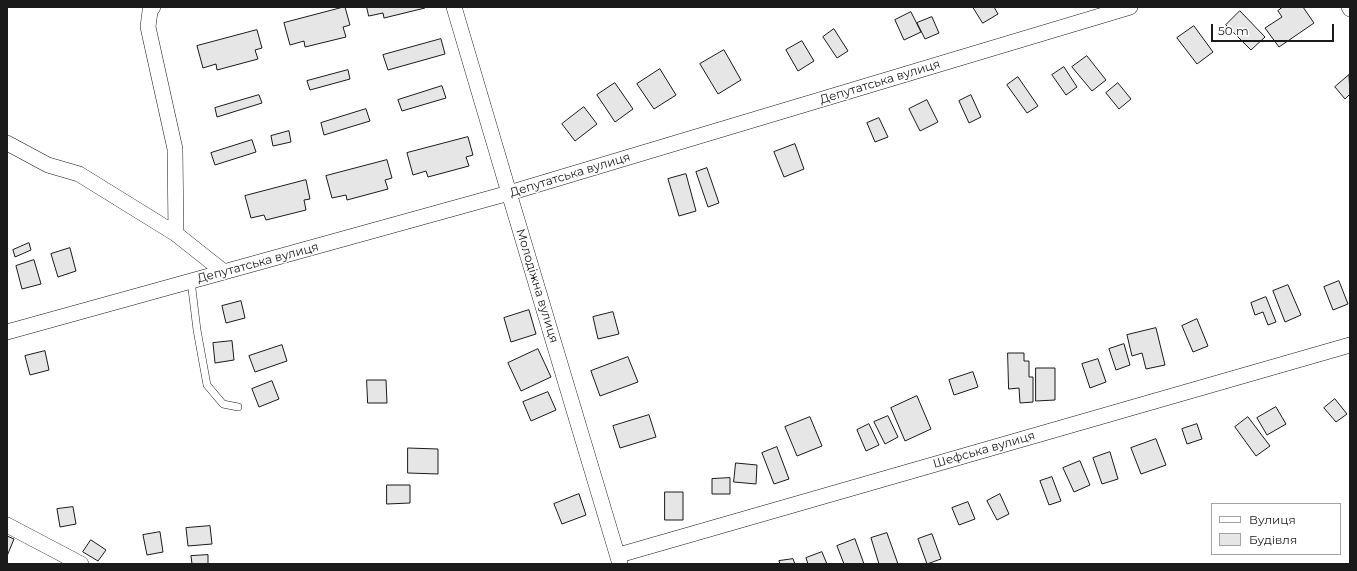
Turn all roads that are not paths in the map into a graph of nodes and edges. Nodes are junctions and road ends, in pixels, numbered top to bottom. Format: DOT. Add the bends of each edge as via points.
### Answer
graph roads {
  1 [pos="153,7"];
  2 [pos="454,7"];
  3 [pos="1130,7"];
  4 [pos="7,143"];
  5 [pos="508,193"];
  6 [pos="176,234"];
  7 [pos="224,272"];
  8 [pos="191,281"];
  9 [pos="7,332"];
  10 [pos="1350,345"];
  11 [pos="238,406"];
  12 [pos="7,525"];
  13 [pos="620,560"];
  14 [pos="81,564"];
  1 -- 6 [label="street" via="148,28 175,149"];
  2 -- 5 [label="street, Молодіжна вулиця"];
  3 -- 5 [label="street, Депутатська вулиця"];
  4 -- 6 [label="street" via="48,165 79,174"];
  5 -- 7 [label="street, Депутатська вулиця"];
  5 -- 13 [label="street, Молодіжна вулиця"];
  6 -- 7 [label="street"];
  7 -- 8 [label="street, Депутатська вулиця"];
  8 -- 9 [label="street, Депутатська вулиця"];
  8 -- 11 [label="lane" via="207,385 223,404"];
  10 -- 13 [label="street, Шефська вулиця"];
  12 -- 14 [label="street"];
}
